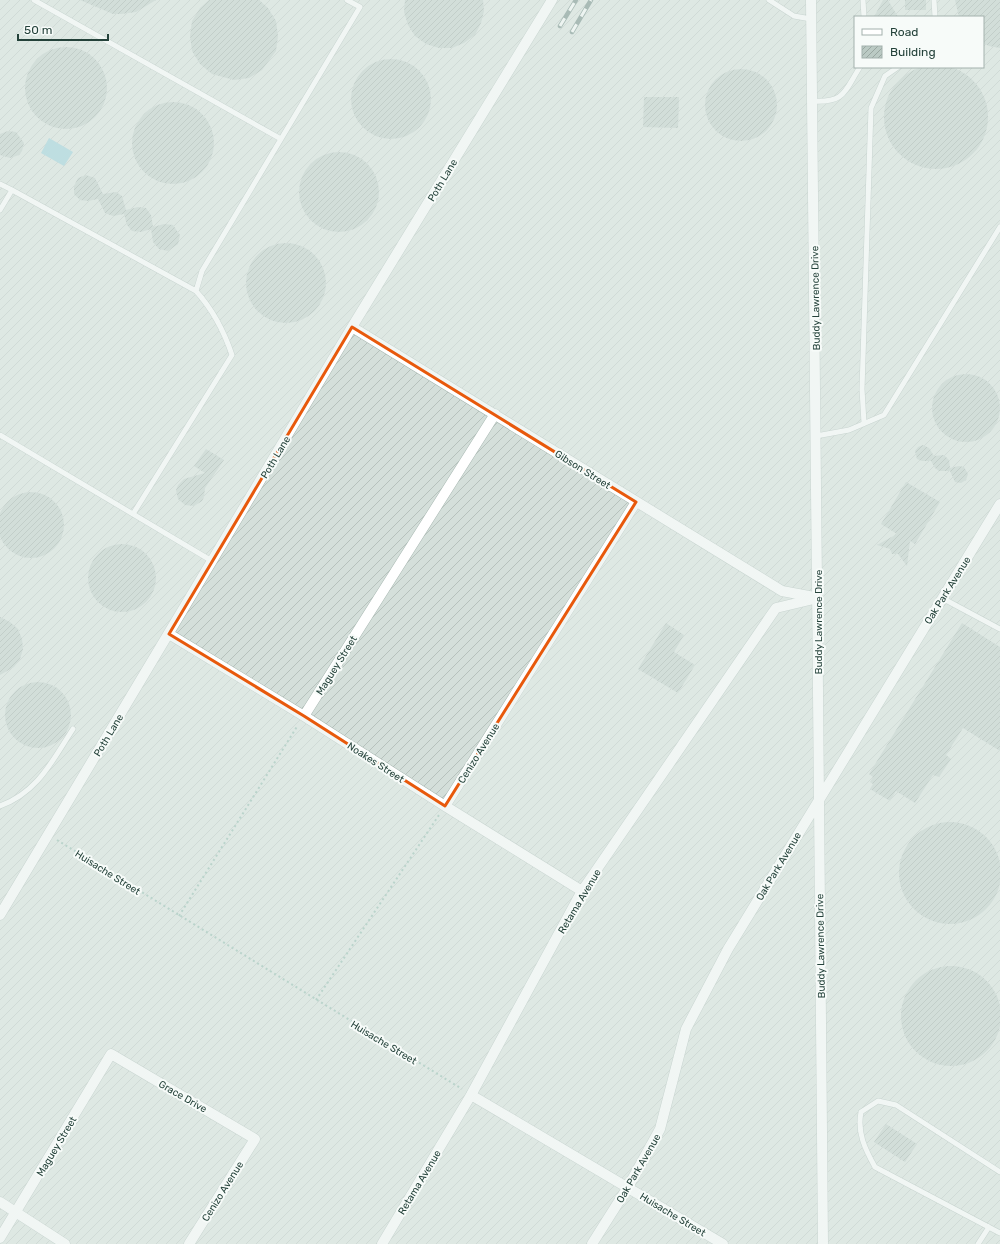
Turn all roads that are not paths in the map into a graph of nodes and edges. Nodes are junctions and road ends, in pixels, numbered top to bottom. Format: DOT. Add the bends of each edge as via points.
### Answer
graph roads {
  1 [pos="34,0"];
  2 [pos="347,0"];
  3 [pos="552,0"];
  4 [pos="769,0"];
  5 [pos="811,0"];
  6 [pos="863,0"];
  7 [pos="934,0"];
  8 [pos="864,16"];
  9 [pos="935,16"];
  10 [pos="811,19"];
  11 [pos="859,68"];
  12 [pos="897,68"];
  13 [pos="812,101"];
  14 [pos="281,140"];
  15 [pos="0,184"];
  16 [pos="12,190"];
  17 [pos="0,210"];
  18 [pos="1000,227"];
  19 [pos="196,291"];
  20 [pos="352,327"];
  21 [pos="495,414"];
  22 [pos="864,423"];
  23 [pos="0,435"];
  24 [pos="816,436"];
  25 [pos="636,502"];
  26 [pos="1000,504"];
  27 [pos="133,514"];
  28 [pos="213,561"];
  29 [pos="818,598"];
  30 [pos="942,598"];
  31 [pos="1000,629"];
  32 [pos="168,634"];
  33 [pos="304,716"];
  34 [pos="73,729"];
  35 [pos="818,799"];
  36 [pos="0,806"];
  37 [pos="445,806"];
  38 [pos="582,891"];
  39 [pos="1,911"];
  40 [pos="111,1054"];
  41 [pos="471,1095"];
  42 [pos="255,1139"];
  43 [pos="1000,1172"];
  44 [pos="628,1187"];
  45 [pos="0,1202"];
  46 [pos="16,1212"];
  47 [pos="988,1227"];
  48 [pos="1000,1233"];
  49 [pos="0,1238"];
  50 [pos="64,1244"];
  51 [pos="189,1244"];
  52 [pos="382,1244"];
  53 [pos="592,1244"];
  54 [pos="723,1244"];
  55 [pos="823,1244"];
  56 [pos="978,1244"];
  1 -- 14 [label="lane"];
  2 -- 14 [label="lane" via="360,7"];
  3 -- 20 [label="street, Poth Lane"];
  4 -- 10 [label="lane" via="794,16"];
  5 -- 10 [label="street, Buddy Lawrence Drive"];
  6 -- 8 [label="lane"];
  7 -- 9 [label="lane"];
  10 -- 13 [label="street, Buddy Lawrence Drive"];
  11 -- 13 [label="lane" via="845,92 830,102"];
  12 -- 22 [label="lane" via="885,76 871,108 862,389"];
  13 -- 24 [label="street, Buddy Lawrence Drive"];
  14 -- 19 [label="lane" via="202,271"];
  15 -- 16 [label="lane"];
  16 -- 17 [label="lane"];
  16 -- 19 [label="lane"];
  18 -- 22 [label="lane" via="884,415"];
  19 -- 27 [label="lane" via="209,305 232,355"];
  20 -- 21 [label="street, Gibson Street"];
  20 -- 28 [label="street, Poth Lane"];
  21 -- 25 [label="street, Gibson Street"];
  21 -- 33 [label="street, Maguey Street"];
  22 -- 24 [label="lane" via="849,430"];
  23 -- 27 [label="lane"];
  24 -- 29 [label="street, Buddy Lawrence Drive"];
  25 -- 29 [label="street, Gibson Street" via="782,591"];
  25 -- 37 [label="street, Cenizo Avenue"];
  26 -- 30 [label="street, Oak Park Avenue"];
  27 -- 28 [label="lane"];
  28 -- 32 [label="street, Poth Lane"];
  29 -- 35 [label="street, Buddy Lawrence Drive"];
  29 -- 38 [label="street, Retama Avenue" via="776,608"];
  30 -- 31 [label="lane"];
  30 -- 35 [label="street, Oak Park Avenue"];
  32 -- 33 [label="street, Noakes Street"];
  32 -- 39 [label="street, Poth Lane"];
  33 -- 37 [label="street, Noakes Street"];
  34 -- 36 [label="lane" via="40,781 13,801"];
  35 -- 44 [label="street, Oak Park Avenue" via="728,949 686,1029 660,1128"];
  35 -- 55 [label="street, Buddy Lawrence Drive"];
  37 -- 38 [label="street, Noakes Street"];
  38 -- 41 [label="street, Retama Avenue"];
  40 -- 42 [label="street, Grace Drive"];
  40 -- 46 [label="street, Maguey Street"];
  41 -- 44 [label="street, Huisache Street"];
  41 -- 52 [label="street, Retama Avenue"];
  42 -- 51 [label="street, Cenizo Avenue"];
  43 -- 47 [label="lane" via="896,1105 878,1101 861,1112 859,1124 864,1147 875,1167"];
  44 -- 53 [label="street, Oak Park Avenue"];
  44 -- 54 [label="street, Huisache Street"];
  45 -- 46 [label="street"];
  46 -- 49 [label="street, Maguey Street"];
  46 -- 50 [label="street"];
  47 -- 48 [label="lane"];
  47 -- 56 [label="lane"];
}
